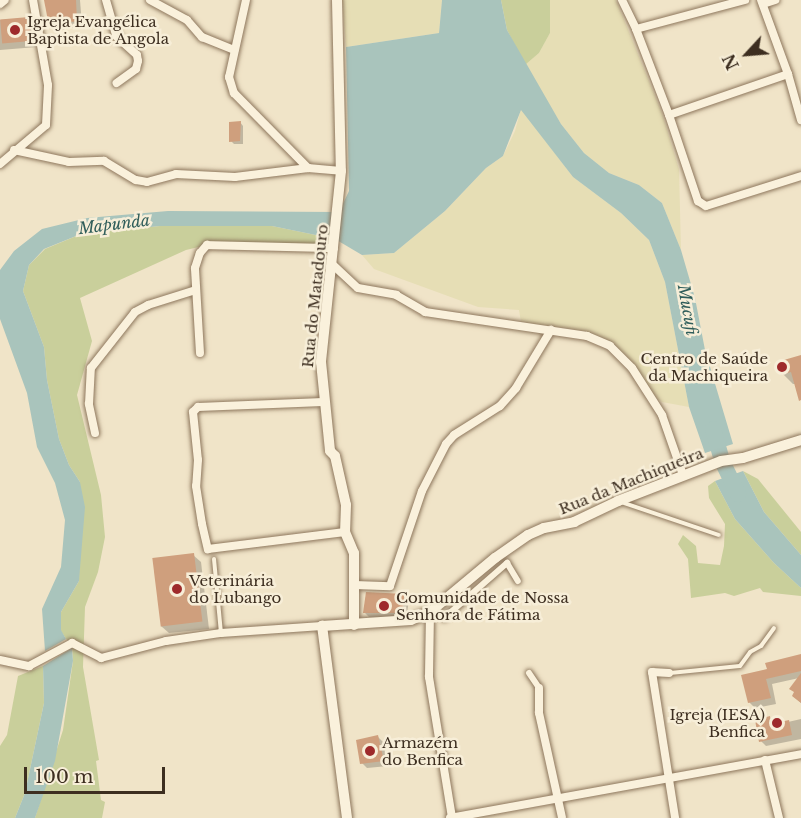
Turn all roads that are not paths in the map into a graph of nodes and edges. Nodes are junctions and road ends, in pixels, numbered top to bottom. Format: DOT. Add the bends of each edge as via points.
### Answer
graph roads {
  1 [pos="5,0"];
  2 [pos="33,0"];
  3 [pos="106,0"];
  4 [pos="150,0"];
  5 [pos="246,0"];
  6 [pos="337,0"];
  7 [pos="622,0"];
  8 [pos="745,0"];
  9 [pos="775,0"];
  10 [pos="762,2"];
  11 [pos="0,4"];
  12 [pos="636,28"];
  13 [pos="234,50"];
  14 [pos="788,74"];
  15 [pos="117,83"];
  16 [pos="669,115"];
  17 [pos="801,120"];
  18 [pos="14,150"];
  19 [pos="0,164"];
  20 [pos="308,168"];
  21 [pos="341,171"];
  22 [pos="801,176"];
  23 [pos="335,244"];
  24 [pos="333,264"];
  25 [pos="196,290"];
  26 [pos="551,330"];
  27 [pos="200,353"];
  28 [pos="323,402"];
  29 [pos="95,433"];
  30 [pos="801,440"];
  31 [pos="683,475"];
  32 [pos="618,501"];
  33 [pos="345,532"];
  34 [pos="719,535"];
  35 [pos="214,559"];
  36 [pos="518,581"];
  37 [pos="355,585"];
  38 [pos="430,612"];
  39 [pos="444,618"];
  40 [pos="354,625"];
  41 [pos="322,626"];
  42 [pos="774,628"];
  43 [pos="220,633"];
  44 [pos="0,660"];
  45 [pos="529,673"];
  46 [pos="669,673"];
  47 [pos="539,688"];
  48 [pos="801,754"];
  49 [pos="765,760"];
  50 [pos="669,779"];
  51 [pos="558,797"];
  52 [pos="347,818"];
  53 [pos="452,818"];
  54 [pos="562,818"];
  55 [pos="675,818"];
  56 [pos="779,818"];
  1 -- 11 [label="street"];
  2 -- 18 [label="street" via="48,85 46,125"];
  3 -- 15 [label="street" via="116,36 137,55 138,61 136,69"];
  4 -- 13 [label="street" via="187,20 202,37"];
  5 -- 13 [label="street"];
  6 -- 21 [label="street, Rua do Matadouro"];
  7 -- 12 [label="street"];
  8 -- 12 [label="street"];
  9 -- 10 [label="street"];
  10 -- 14 [label="street"];
  12 -- 16 [label="street"];
  13 -- 20 [label="street" via="229,77 234,93"];
  14 -- 16 [label="street"];
  14 -- 17 [label="street"];
  16 -- 22 [label="street" via="702,205"];
  18 -- 19 [label="street"];
  18 -- 20 [label="street" via="69,162 104,161 136,180 147,182 176,174 235,177"];
  20 -- 21 [label="street"];
  21 -- 23 [label="street, Rua do Matadouro"];
  23 -- 24 [label="street, Rua do Matadouro"];
  23 -- 25 [label="street" via="207,245 195,268"];
  24 -- 26 [label="street" via="358,288 396,295 425,312"];
  24 -- 28 [label="street, Rua do Matadouro" via="321,362"];
  25 -- 27 [label="street"];
  25 -- 29 [label="street" via="135,312 95,363 88,384"];
  26 -- 31 [label="street" via="587,336 610,346 632,368 662,415"];
  26 -- 37 [label="street" via="516,388 500,406 446,444 422,491 390,586"];
  28 -- 33 [label="street, Rua do Matadouro" via="330,451 346,505"];
  28 -- 33 [label="street" via="198,408 194,412 196,486 202,524 208,549"];
  30 -- 31 [label="street, Rua da Machiqueira"];
  31 -- 32 [label="street, Rua da Machiqueira"];
  32 -- 34 [label="lane"];
  32 -- 38 [label="street, Rua da Machiqueira" via="574,522 528,535"];
  33 -- 37 [label="street, Rua do Matadouro" via="354,553"];
  35 -- 43 [label="lane"];
  36 -- 39 [label="street" via="507,563"];
  37 -- 40 [label="street, Rua do Matadouro"];
  38 -- 40 [label="street, Rua da Machiqueira" via="396,623"];
  38 -- 53 [label="street" via="429,677"];
  40 -- 41 [label="street, Rua da Machiqueira"];
  41 -- 43 [label="street, Rua da Machiqueira"];
  41 -- 52 [label="street"];
  42 -- 46 [label="lane" via="740,666"];
  43 -- 44 [label="street, Rua da Machiqueira" via="166,641 101,658 72,643 29,666"];
  45 -- 47 [label="street"];
  46 -- 50 [label="street" via="652,672"];
  47 -- 51 [label="street" via="539,713"];
  48 -- 49 [label="street"];
  49 -- 50 [label="street"];
  49 -- 56 [label="street"];
  50 -- 51 [label="street"];
  50 -- 55 [label="street"];
  51 -- 53 [label="street"];
  51 -- 54 [label="street"];
}
